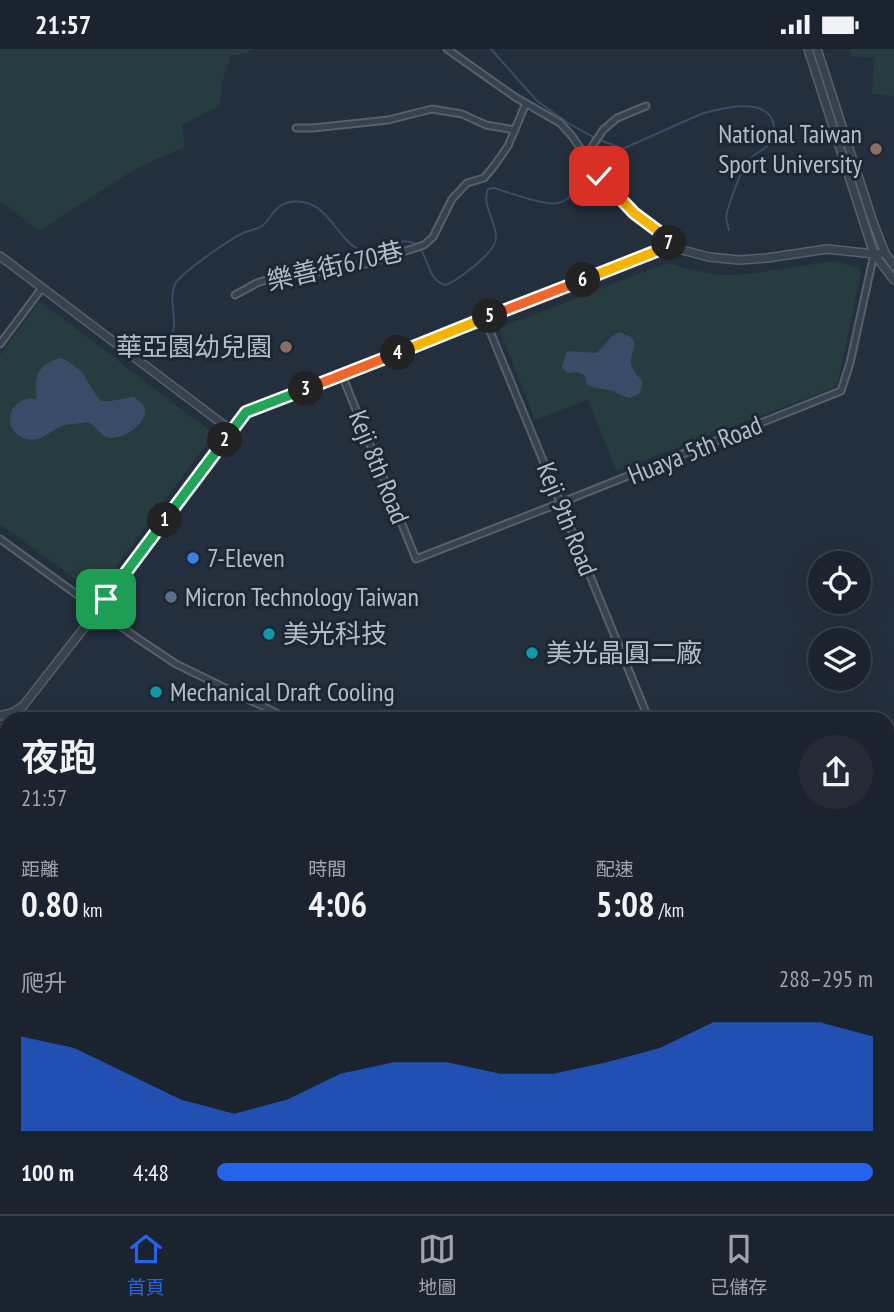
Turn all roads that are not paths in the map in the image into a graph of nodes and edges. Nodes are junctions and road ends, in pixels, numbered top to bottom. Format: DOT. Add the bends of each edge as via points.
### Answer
graph roads {
  1 [pos="447,49"];
  2 [pos="808,49"];
  3 [pos="817,49"];
  4 [pos="526,103"];
  5 [pos="646,106"];
  6 [pos="296,128"];
  7 [pos="515,130"];
  8 [pos="587,157"];
  9 [pos="671,247"];
  10 [pos="885,253"];
  11 [pos="874,254"];
  12 [pos="0,255"];
  13 [pos="894,266"];
  14 [pos="894,280"];
  15 [pos="43,288"];
  16 [pos="235,295"];
  17 [pos="485,319"];
  18 [pos="0,344"];
  19 [pos="342,376"];
  20 [pos="232,431"];
  21 [pos="561,503"];
  22 [pos="1,541"];
  23 [pos="416,559"];
  24 [pos="98,610"];
  25 [pos="14,712"];
  26 [pos="275,712"];
  27 [pos="644,712"];
  1 -- 4 [label="street"];
  2 -- 11 [label="street"];
  3 -- 10 [label="street"];
  4 -- 7 [label="street, 樂善街670巷"];
  4 -- 8 [label="street" via="560,123"];
  5 -- 8 [label="street" via="617,118"];
  6 -- 7 [label="street" via="388,120 432,110"];
  7 -- 16 [label="street, 樂善街670巷" via="484,178 467,183 452,199 433,237 424,245 369,263 275,277"];
  8 -- 9 [label="street" via="599,176"];
  9 -- 11 [label="street" via="739,260 827,249"];
  9 -- 17 [label="street"];
  10 -- 11 [label="street"];
  10 -- 13 [label="street"];
  11 -- 14 [label="street"];
  11 -- 21 [label="street, Huaya 5th Road" via="841,391"];
  12 -- 15 [label="street"];
  15 -- 18 [label="street"];
  15 -- 20 [label="street"];
  17 -- 19 [label="street"];
  17 -- 21 [label="street, Keji 9th Road"];
  19 -- 20 [label="street" via="250,410"];
  19 -- 23 [label="street, Keji 8th Road"];
  20 -- 24 [label="street"];
  21 -- 23 [label="street, Huaya 5th Road"];
  21 -- 27 [label="street, Keji 9th Road"];
  22 -- 24 [label="street"];
  24 -- 25 [label="street"];
  24 -- 26 [label="street" via="176,664"];
}
